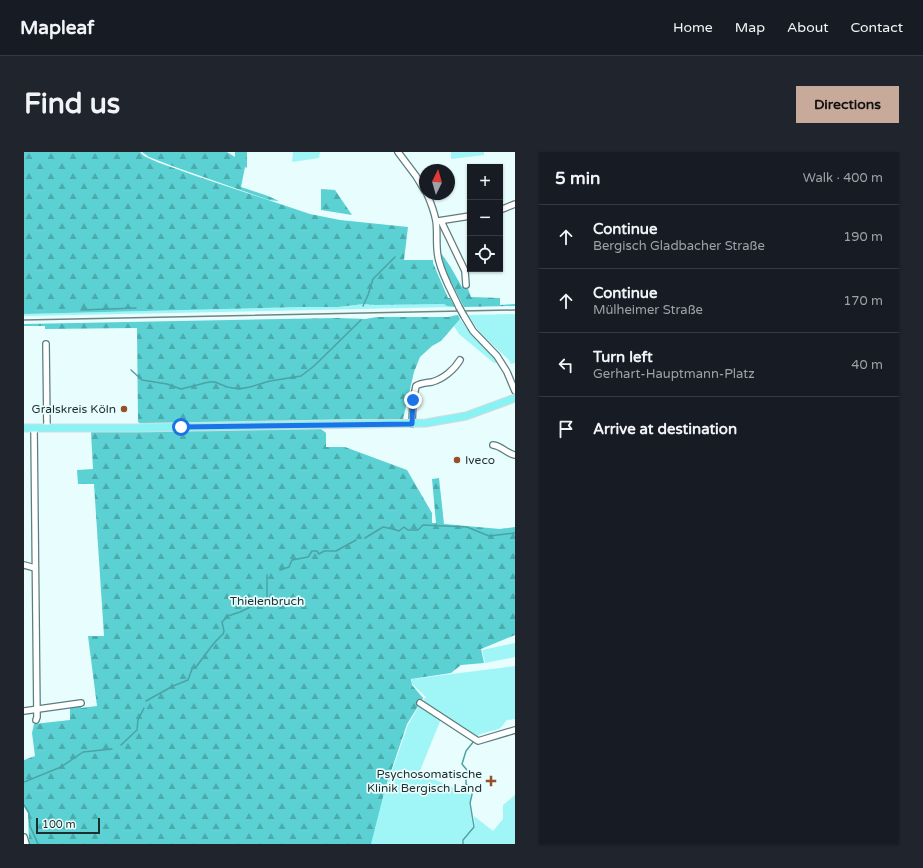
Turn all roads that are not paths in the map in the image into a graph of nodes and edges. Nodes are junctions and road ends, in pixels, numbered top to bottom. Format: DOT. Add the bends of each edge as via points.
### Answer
graph roads {
  1 [pos="398,152"];
  2 [pos="419,181"];
  3 [pos="429,200"];
  4 [pos="515,204"];
  5 [pos="503,209"];
  6 [pos="467,216"];
  7 [pos="438,221"];
  8 [pos="466,285"];
  9 [pos="46,344"];
  10 [pos="460,360"];
  11 [pos="515,391"];
  12 [pos="515,398"];
  13 [pos="412,424"];
  14 [pos="24,428"];
  15 [pos="34,428"];
  16 [pos="47,428"];
  17 [pos="493,445"];
  18 [pos="515,455"];
  19 [pos="24,565"];
  20 [pos="35,568"];
  21 [pos="81,703"];
  22 [pos="420,703"];
  23 [pos="37,710"];
  24 [pos="24,711"];
  25 [pos="36,720"];
  26 [pos="515,730"];
  27 [pos="24,837"];
  28 [pos="26,844"];
  1 -- 2 [label="street"];
  3 -- 7 [label="street"];
  4 -- 5 [label="street"];
  6 -- 7 [label="street"];
  7 -- 8 [label="street" via="465,271"];
  7 -- 11 [label="street, bridge" via="436,241 442,271 473,331 497,356"];
  9 -- 16 [label="street"];
  10 -- 13 [label="street" via="455,368 436,380 416,386"];
  12 -- 13 [label="main road" via="456,418"];
  13 -- 16 [label="main road"];
  14 -- 15 [label="main road"];
  15 -- 16 [label="main road"];
  15 -- 20 [label="street"];
  17 -- 18 [label="street"];
  19 -- 20 [label="street"];
  20 -- 23 [label="street"];
  21 -- 23 [label="street"];
  22 -- 26 [label="street" via="476,740"];
  23 -- 24 [label="street"];
  23 -- 25 [label="street"];
  27 -- 28 [label="street"];
}
